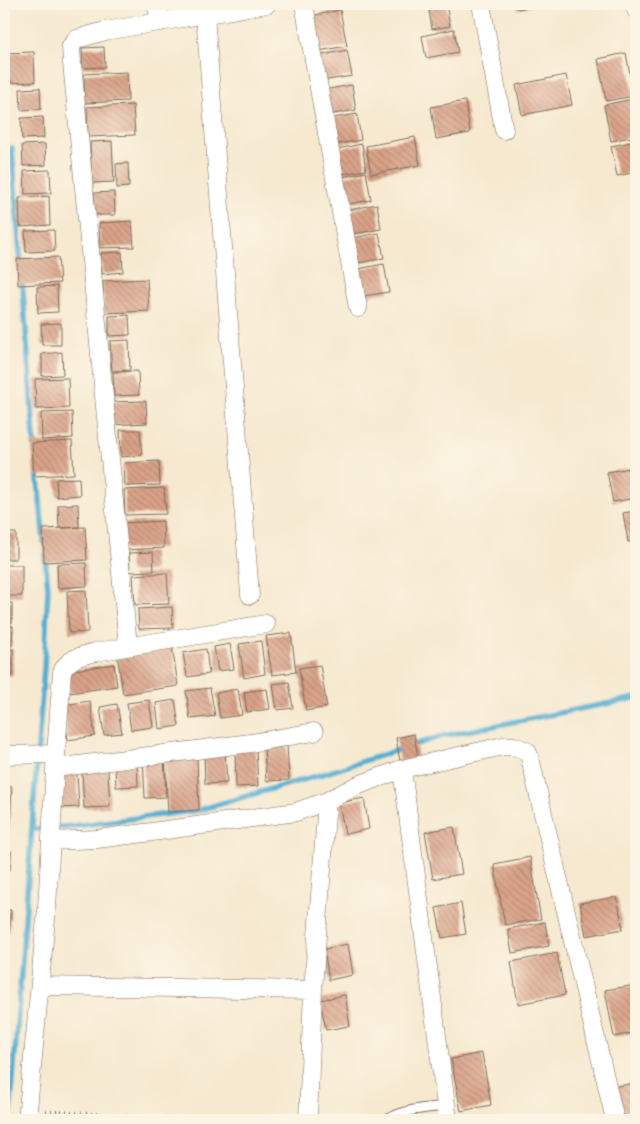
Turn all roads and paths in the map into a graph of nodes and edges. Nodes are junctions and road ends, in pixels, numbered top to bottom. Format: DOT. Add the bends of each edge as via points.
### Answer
graph roads {
  1 [pos="156,4"];
  2 [pos="267,4"];
  3 [pos="304,4"];
  4 [pos="481,4"];
  5 [pos="635,4"];
  6 [pos="636,10"];
  7 [pos="205,14"];
  8 [pos="161,22"];
  9 [pos="504,130"];
  10 [pos="358,308"];
  11 [pos="250,595"];
  12 [pos="266,624"];
  13 [pos="128,646"];
  14 [pos="314,732"];
  15 [pos="4,755"];
  16 [pos="55,762"];
  17 [pos="402,769"];
  18 [pos="326,801"];
  19 [pos="50,841"];
  20 [pos="40,986"];
  21 [pos="313,990"];
  22 [pos="447,1113"];
  23 [pos="28,1115"];
  24 [pos="208,1120"];
  25 [pos="308,1120"];
  26 [pos="386,1120"];
  27 [pos="615,1120"];
  1 -- 8 [label="street"];
  2 -- 7 [label="street"];
  3 -- 10 [label="street"];
  4 -- 9 [label="street"];
  5 -- 6 [label="street"];
  7 -- 8 [label="street"];
  7 -- 11 [label="street"];
  8 -- 13 [label="street" via="84,37 73,43 71,50"];
  12 -- 13 [label="street"];
  13 -- 16 [label="street" via="75,658 66,665 62,672"];
  14 -- 16 [label="street" via="251,743"];
  15 -- 16 [label="street"];
  16 -- 19 [label="street"];
  17 -- 18 [label="street"];
  17 -- 22 [label="street"];
  17 -- 27 [label="street" via="503,746 526,751"];
  18 -- 19 [label="street" via="296,812 244,820 97,839"];
  18 -- 21 [label="street"];
  19 -- 20 [label="street"];
  20 -- 21 [label="street"];
  20 -- 23 [label="street"];
  21 -- 25 [label="street"];
  22 -- 26 [label="lane" via="418,1109"];
  23 -- 24 [label="path"];
}
